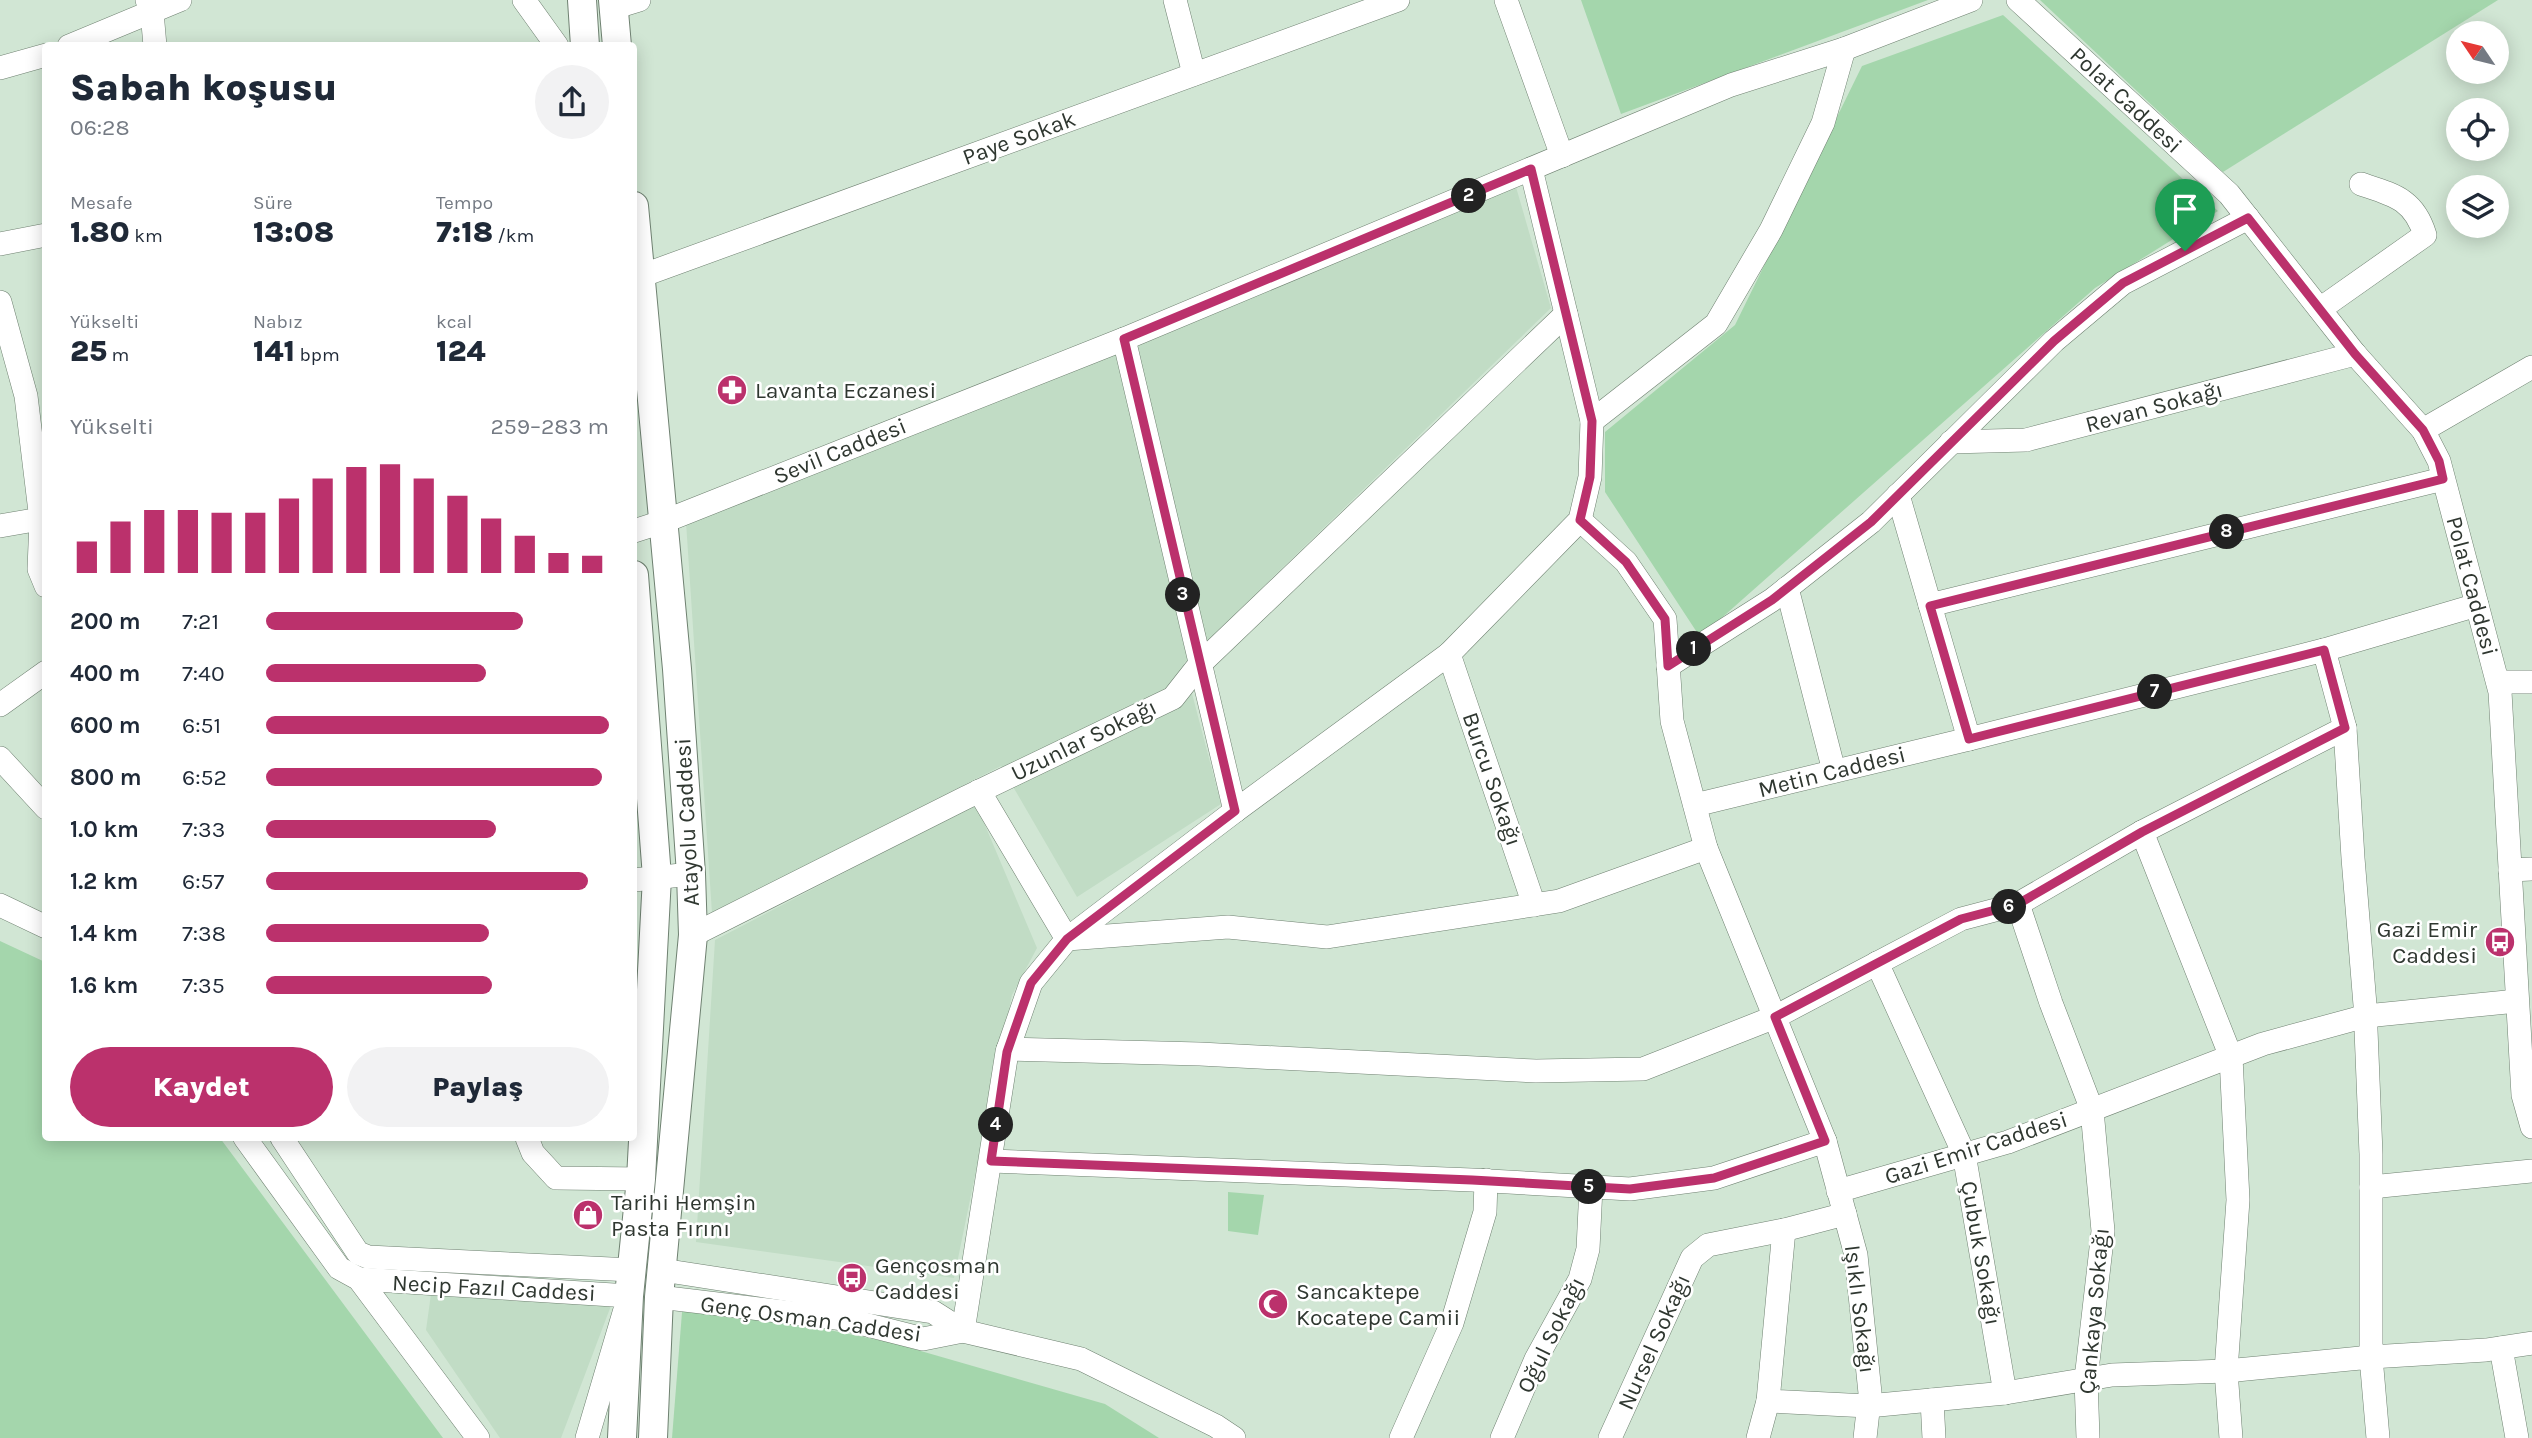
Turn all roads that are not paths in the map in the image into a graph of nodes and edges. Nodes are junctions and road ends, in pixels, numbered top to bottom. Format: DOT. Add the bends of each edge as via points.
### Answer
graph roads {
  1 [pos="180,0"];
  2 [pos="524,0"];
  3 [pos="582,0"];
  4 [pos="1174,0"];
  5 [pos="1398,0"];
  6 [pos="1506,0"];
  7 [pos="1971,0"];
  8 [pos="2018,0"];
  9 [pos="622,3"];
  10 [pos="150,6"];
  11 [pos="77,42"];
  12 [pos="154,42"];
  13 [pos="553,42"];
  14 [pos="585,42"];
  15 [pos="617,42"];
  16 [pos="1843,49"];
  17 [pos="42,56"];
  18 [pos="0,68"];
  19 [pos="1194,74"];
  20 [pos="1562,156"];
  21 [pos="1531,169"];
  22 [pos="2361,184"];
  23 [pos="2248,218"];
  24 [pos="42,236"];
  25 [pos="637,236"];
  26 [pos="0,244"];
  27 [pos="641,276"];
  28 [pos="0,302"];
  29 [pos="2320,309"];
  30 [pos="1566,314"];
  31 [pos="1124,339"];
  32 [pos="2355,354"];
  33 [pos="2532,367"];
  34 [pos="642,385"];
  35 [pos="36,393"];
  36 [pos="1592,421"];
  37 [pos="2423,430"];
  38 [pos="1951,442"];
  39 [pos="2443,479"];
  40 [pos="1898,495"];
  41 [pos="42,501"];
  42 [pos="42,519"];
  43 [pos="1580,520"];
  44 [pos="665,521"];
  45 [pos="0,526"];
  46 [pos="637,530"];
  47 [pos="42,532"];
  48 [pos="42,576"];
  49 [pos="1787,589"];
  50 [pos="1930,606"];
  51 [pos="2477,606"];
  52 [pos="2324,650"];
  53 [pos="1449,654"];
  54 [pos="637,658"];
  55 [pos="1199,665"];
  56 [pos="1668,666"];
  57 [pos="42,675"];
  58 [pos="2498,682"];
  59 [pos="2532,682"];
  60 [pos="0,705"];
  61 [pos="2345,728"];
  62 [pos="1969,739"];
  63 [pos="0,758"];
  64 [pos="1834,771"];
  65 [pos="979,791"];
  66 [pos="42,804"];
  67 [pos="1695,805"];
  68 [pos="1235,811"];
  69 [pos="2142,832"];
  70 [pos="1706,848"];
  71 [pos="2521,870"];
  72 [pos="691,874"];
  73 [pos="645,878"];
  74 [pos="2018,904"];
  75 [pos="0,905"];
  76 [pos="1534,905"];
  77 [pos="0,920"];
  78 [pos="42,925"];
  79 [pos="693,935"];
  80 [pos="42,939"];
  81 [pos="1067,939"];
  82 [pos="1877,963"];
  83 [pos="2517,1001"];
  84 [pos="2366,1016"];
  85 [pos="1775,1017"];
  86 [pos="2526,1038"];
  87 [pos="1008,1049"];
  88 [pos="2231,1057"];
  89 [pos="2092,1110"];
  90 [pos="2532,1126"];
  91 [pos="247,1141"];
  92 [pos="284,1141"];
  93 [pos="528,1141"];
  94 [pos="1825,1141"];
  95 [pos="1964,1154"];
  96 [pos="991,1161"];
  97 [pos="2532,1171"];
  98 [pos="641,1179"];
  99 [pos="1486,1180"];
  100 [pos="1591,1187"];
  101 [pos="2371,1187"];
  102 [pos="1838,1191"];
  103 [pos="1845,1214"];
  104 [pos="1784,1230"];
  105 [pos="368,1257"];
  106 [pos="359,1279"];
  107 [pos="631,1283"];
  108 [pos="660,1284"];
  109 [pos="963,1331"];
  110 [pos="2532,1343"];
  111 [pos="2501,1348"];
  112 [pos="2371,1356"];
  113 [pos="2226,1371"];
  114 [pos="2086,1378"];
  115 [pos="2005,1393"];
  116 [pos="1932,1400"];
  117 [pos="1768,1401"];
  118 [pos="1868,1406"];
  119 [pos="478,1438"];
  120 [pos="587,1438"];
  121 [pos="622,1438"];
  122 [pos="653,1438"];
  123 [pos="1234,1438"];
  124 [pos="1401,1438"];
  125 [pos="1502,1438"];
  126 [pos="1610,1438"];
  127 [pos="1758,1438"];
  128 [pos="1865,1438"];
  129 [pos="1934,1438"];
  130 [pos="2088,1438"];
  131 [pos="2231,1438"];
  132 [pos="2378,1438"];
  133 [pos="2517,1438"];
  1 -- 10 [label="street"];
  2 -- 13 [label="street"];
  3 -- 14 [label="main road"];
  4 -- 19 [label="street"];
  5 -- 19 [label="street, Paye Sokak"];
  6 -- 20 [label="street"];
  7 -- 16 [label="street, Sevil Caddesi"];
  8 -- 23 [label="street, Polat Caddesi" via="2229,194"];
  9 -- 15 [label="main road"];
  10 -- 11 [label="street"];
  10 -- 12 [label="street"];
  16 -- 20 [label="street, Sevil Caddesi" via="1731,85"];
  16 -- 36 [label="street" via="1823,123 1771,230 1716,324"];
  17 -- 18 [label="street"];
  19 -- 27 [label="street, Paye Sokak"];
  20 -- 21 [label="street, Sevil Caddesi"];
  21 -- 30 [label="street"];
  21 -- 31 [label="street, Sevil Caddesi"];
  22 -- 29 [label="street" via="2396,196 2419,215 2425,235"];
  23 -- 29 [label="street, Polat Caddesi"];
  23 -- 38 [label="street" via="2123,283 2054,341"];
  24 -- 26 [label="street"];
  25 -- 27 [label="main road, Atayolu Caddesi"];
  27 -- 34 [label="main road, Atayolu Caddesi"];
  28 -- 35 [label="street"];
  29 -- 32 [label="street, Polat Caddesi"];
  30 -- 36 [label="street"];
  30 -- 55 [label="street, Uzunlar Sokağı"];
  31 -- 44 [label="street, Sevil Caddesi"];
  31 -- 55 [label="street"];
  32 -- 37 [label="street, Polat Caddesi"];
  32 -- 38 [label="street, Revan Sokağı" via="2026,440"];
  33 -- 37 [label="street"];
  34 -- 44 [label="main road, Atayolu Caddesi"];
  35 -- 41 [label="street"];
  36 -- 43 [label="street" via="1590,477"];
  37 -- 39 [label="street, Polat Caddesi"];
  38 -- 40 [label="street"];
  39 -- 50 [label="street"];
  39 -- 51 [label="street, Polat Caddesi"];
  40 -- 49 [label="street"];
  40 -- 50 [label="street"];
  42 -- 45 [label="street"];
  43 -- 53 [label="street"];
  43 -- 56 [label="street, Işıklı Sokağı" via="1626,562 1665,619"];
  44 -- 46 [label="street, Sevil Caddesi"];
  44 -- 72 [label="main road, Atayolu Caddesi"];
  47 -- 48 [label="street"];
  49 -- 56 [label="street"];
  49 -- 64 [label="street"];
  50 -- 62 [label="street"];
  51 -- 52 [label="street"];
  51 -- 58 [label="street, Polat Caddesi"];
  52 -- 61 [label="street"];
  52 -- 62 [label="street, Metin Caddesi"];
  53 -- 68 [label="street"];
  53 -- 76 [label="street, Burcu Sokağı"];
  54 -- 73 [label="main road, Atayolu Caddesi"];
  55 -- 65 [label="street, Uzunlar Sokağı" via="1173,698"];
  55 -- 68 [label="street"];
  56 -- 67 [label="street, Işıklı Sokağı" via="1672,721"];
  57 -- 60 [label="street"];
  58 -- 59 [label="street"];
  58 -- 71 [label="street, Polat Caddesi"];
  61 -- 69 [label="street"];
  61 -- 84 [label="street"];
  62 -- 64 [label="street, Metin Caddesi"];
  63 -- 66 [label="street"];
  64 -- 67 [label="street, Metin Caddesi"];
  65 -- 79 [label="street, Uzunlar Sokağı"];
  65 -- 81 [label="street"];
  67 -- 70 [label="street, Işıklı Sokağı"];
  68 -- 81 [label="street"];
  69 -- 74 [label="street"];
  69 -- 88 [label="street"];
  70 -- 76 [label="street" via="1559,901"];
  70 -- 85 [label="street, Işıklı Sokağı"];
  71 -- 83 [label="street, Polat Caddesi"];
  72 -- 73 [label="street"];
  72 -- 79 [label="main road, Atayolu Caddesi"];
  73 -- 98 [label="main road, Atayolu Caddesi"];
  74 -- 82 [label="street" via="1961,919"];
  74 -- 89 [label="street, Çankaya Sokağı"];
  75 -- 78 [label="street"];
  76 -- 81 [label="street" via="1326,937 1228,927"];
  77 -- 80 [label="street"];
  79 -- 108 [label="main road, Atayolu Caddesi"];
  81 -- 87 [label="street" via="1031,983"];
  82 -- 85 [label="street"];
  82 -- 95 [label="street, Çubuk Sokağı"];
  83 -- 84 [label="street, Gazi Emir Caddesi"];
  83 -- 86 [label="street, Polat Caddesi"];
  84 -- 88 [label="street, Gazi Emir Caddesi"];
  84 -- 101 [label="street"];
  85 -- 87 [label="street" via="1643,1069 1536,1071"];
  85 -- 94 [label="street, Işıklı Sokağı"];
  86 -- 90 [label="street, Polat Caddesi" via="2523,1094"];
  87 -- 96 [label="street"];
  88 -- 89 [label="street, Gazi Emir Caddesi"];
  88 -- 113 [label="street" via="2238,1200"];
  89 -- 95 [label="street, Gazi Emir Caddesi"];
  89 -- 114 [label="street, Çankaya Sokağı" via="2103,1231"];
  91 -- 106 [label="street, Necip Fazıl Caddesi" via="339,1268"];
  92 -- 105 [label="street, Necip Fazıl Caddesi" via="358,1253"];
  93 -- 98 [label="street" via="556,1178"];
  94 -- 100 [label="street" via="1714,1178 1630,1189"];
  94 -- 102 [label="street, Işıklı Sokağı"];
  95 -- 102 [label="street, Gazi Emir Caddesi"];
  95 -- 115 [label="street, Çubuk Sokağı"];
  96 -- 99 [label="street"];
  96 -- 109 [label="street"];
  97 -- 101 [label="street"];
  98 -- 107 [label="main road, Atayolu Caddesi"];
  99 -- 100 [label="street"];
  99 -- 124 [label="street" via="1485,1212 1452,1323"];
  100 -- 125 [label="street, Oğul Sokağı" via="1588,1249 1580,1279 1536,1359"];
  101 -- 112 [label="street"];
  102 -- 103 [label="street, Işıklı Sokağı"];
  103 -- 104 [label="street, Nursel Sokağı"];
  103 -- 118 [label="street, Işıklı Sokağı" via="1856,1255"];
  104 -- 117 [label="street"];
  104 -- 126 [label="street, Nursel Sokağı" via="1707,1245 1692,1258"];
  105 -- 106 [label="street, Necip Fazıl Caddesi"];
  105 -- 107 [label="street, Necip Fazıl Caddesi"];
  106 -- 107 [label="street, Necip Fazıl Caddesi"];
  106 -- 119 [label="street, Necip Fazıl Caddesi"];
  107 -- 108 [label="main road"];
  107 -- 120 [label="street"];
  107 -- 121 [label="main road, Atayolu Caddesi"];
  108 -- 109 [label="street, Genç Osman Caddesi" via="933,1312"];
  108 -- 122 [label="main road, Atayolu Caddesi"];
  109 -- 123 [label="street, Genç Osman Caddesi" via="1081,1359"];
  110 -- 111 [label="street"];
  111 -- 112 [label="street"];
  111 -- 133 [label="street"];
  112 -- 113 [label="street"];
  112 -- 132 [label="street"];
  113 -- 114 [label="street"];
  113 -- 131 [label="street"];
  114 -- 115 [label="street"];
  114 -- 130 [label="street, Çankaya Sokağı"];
  115 -- 116 [label="street"];
  116 -- 118 [label="street"];
  116 -- 129 [label="street"];
  117 -- 118 [label="street"];
  117 -- 127 [label="street"];
  118 -- 128 [label="street, Işıklı Sokağı"];
}
